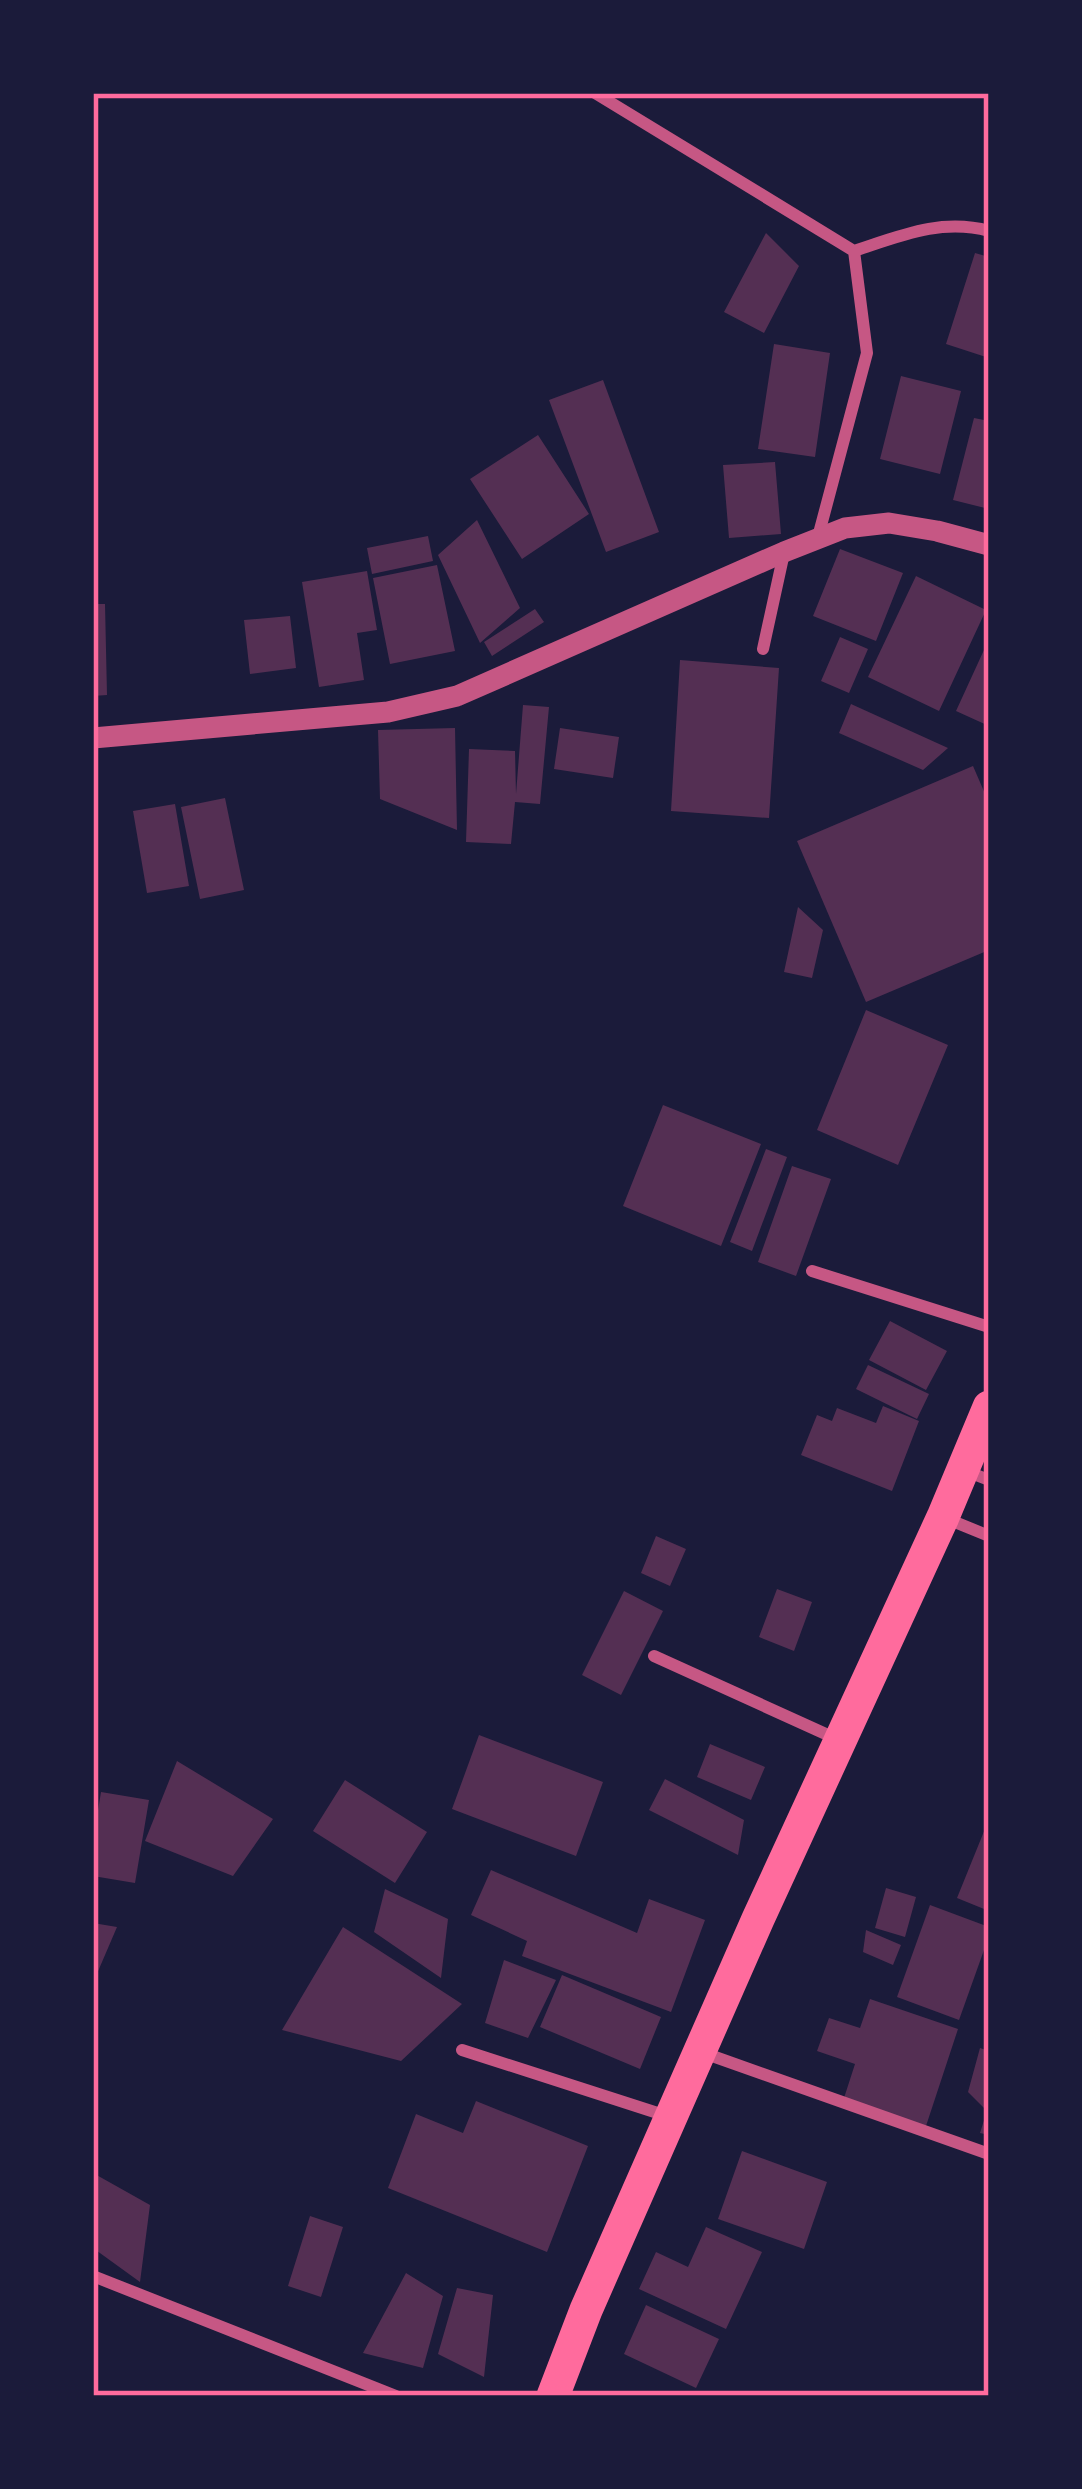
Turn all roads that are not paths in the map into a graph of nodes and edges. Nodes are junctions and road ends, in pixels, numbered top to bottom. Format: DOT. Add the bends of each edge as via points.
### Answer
graph roads {
  1 [pos="595,93"];
  2 [pos="989,231"];
  3 [pos="854,251"];
  4 [pos="818,537"];
  5 [pos="989,545"];
  6 [pos="784,551"];
  7 [pos="763,649"];
  8 [pos="93,738"];
  9 [pos="812,1271"];
  10 [pos="989,1328"];
  11 [pos="989,1407"];
  12 [pos="975,1475"];
  13 [pos="943,1517"];
  14 [pos="989,1535"];
  15 [pos="654,1656"];
  16 [pos="840,1740"];
  17 [pos="462,2050"];
  18 [pos="700,2052"];
  19 [pos="671,2117"];
  20 [pos="989,2154"];
  21 [pos="93,2276"];
  22 [pos="396,2396"];
  23 [pos="553,2396"];
  1 -- 3 [label="street"];
  2 -- 3 [label="street" via="934,226"];
  3 -- 4 [label="street" via="868,346"];
  4 -- 5 [label="street" via="889,523"];
  4 -- 6 [label="street"];
  6 -- 7 [label="street"];
  6 -- 8 [label="street" via="457,696 388,712"];
  9 -- 10 [label="street"];
  11 -- 12 [label="highway"];
  12 -- 13 [label="highway"];
  13 -- 14 [label="street"];
  13 -- 16 [label="highway"];
  15 -- 16 [label="street"];
  16 -- 18 [label="highway"];
  17 -- 19 [label="street"];
  18 -- 19 [label="highway"];
  18 -- 20 [label="street"];
  19 -- 23 [label="highway"];
  21 -- 22 [label="street"];
}
